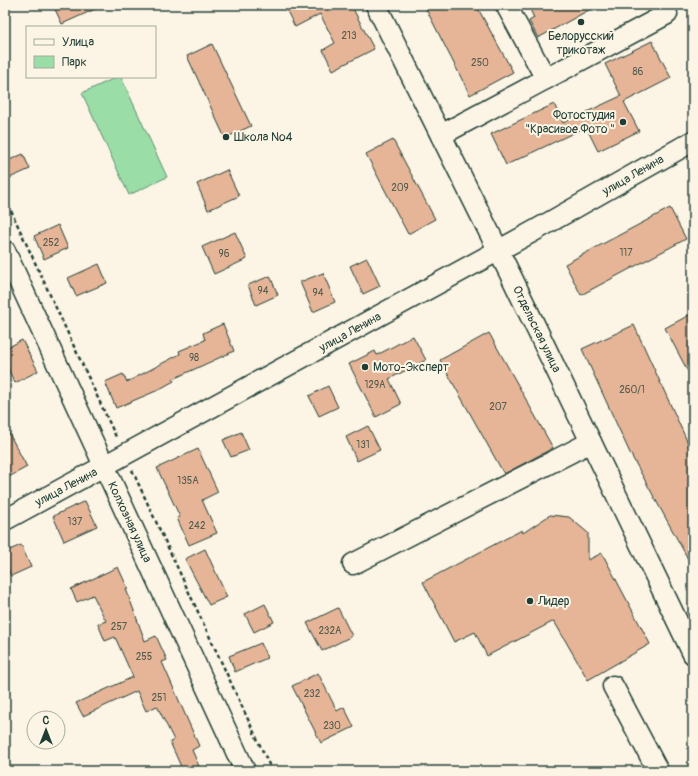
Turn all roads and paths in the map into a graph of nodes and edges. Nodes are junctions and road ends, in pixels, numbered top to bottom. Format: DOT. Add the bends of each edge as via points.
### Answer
graph roads {
  1 [pos="376,5"];
  2 [pos="506,5"];
  3 [pos="662,5"];
  4 [pos="546,79"];
  5 [pos="441,136"];
  6 [pos="693,141"];
  7 [pos="5,198"];
  8 [pos="498,250"];
  9 [pos="5,251"];
  10 [pos="591,442"];
  11 [pos="125,456"];
  12 [pos="104,467"];
  13 [pos="5,520"];
  14 [pos="353,564"];
  15 [pos="693,654"];
  16 [pos="613,686"];
  17 [pos="245,771"];
  18 [pos="272,771"];
  19 [pos="658,771"];
  1 -- 5 [label="street, Отдельская улица"];
  2 -- 4 [label="street"];
  3 -- 4 [label="street" via="667,14"];
  4 -- 5 [label="street"];
  5 -- 8 [label="street, Отдельская улица"];
  6 -- 8 [label="street, улица Ленина"];
  7 -- 11 [label="path"];
  8 -- 10 [label="street, Отдельская улица"];
  8 -- 11 [label="street, улица Ленина"];
  9 -- 12 [label="street, Колхозная улица"];
  10 -- 14 [label="street"];
  10 -- 15 [label="street, Отдельская улица"];
  11 -- 12 [label="street, улица Ленина"];
  11 -- 18 [label="path"];
  12 -- 13 [label="street, улица Ленина"];
  12 -- 17 [label="street, Колхозная улица"];
  16 -- 19 [label="street"];
}
